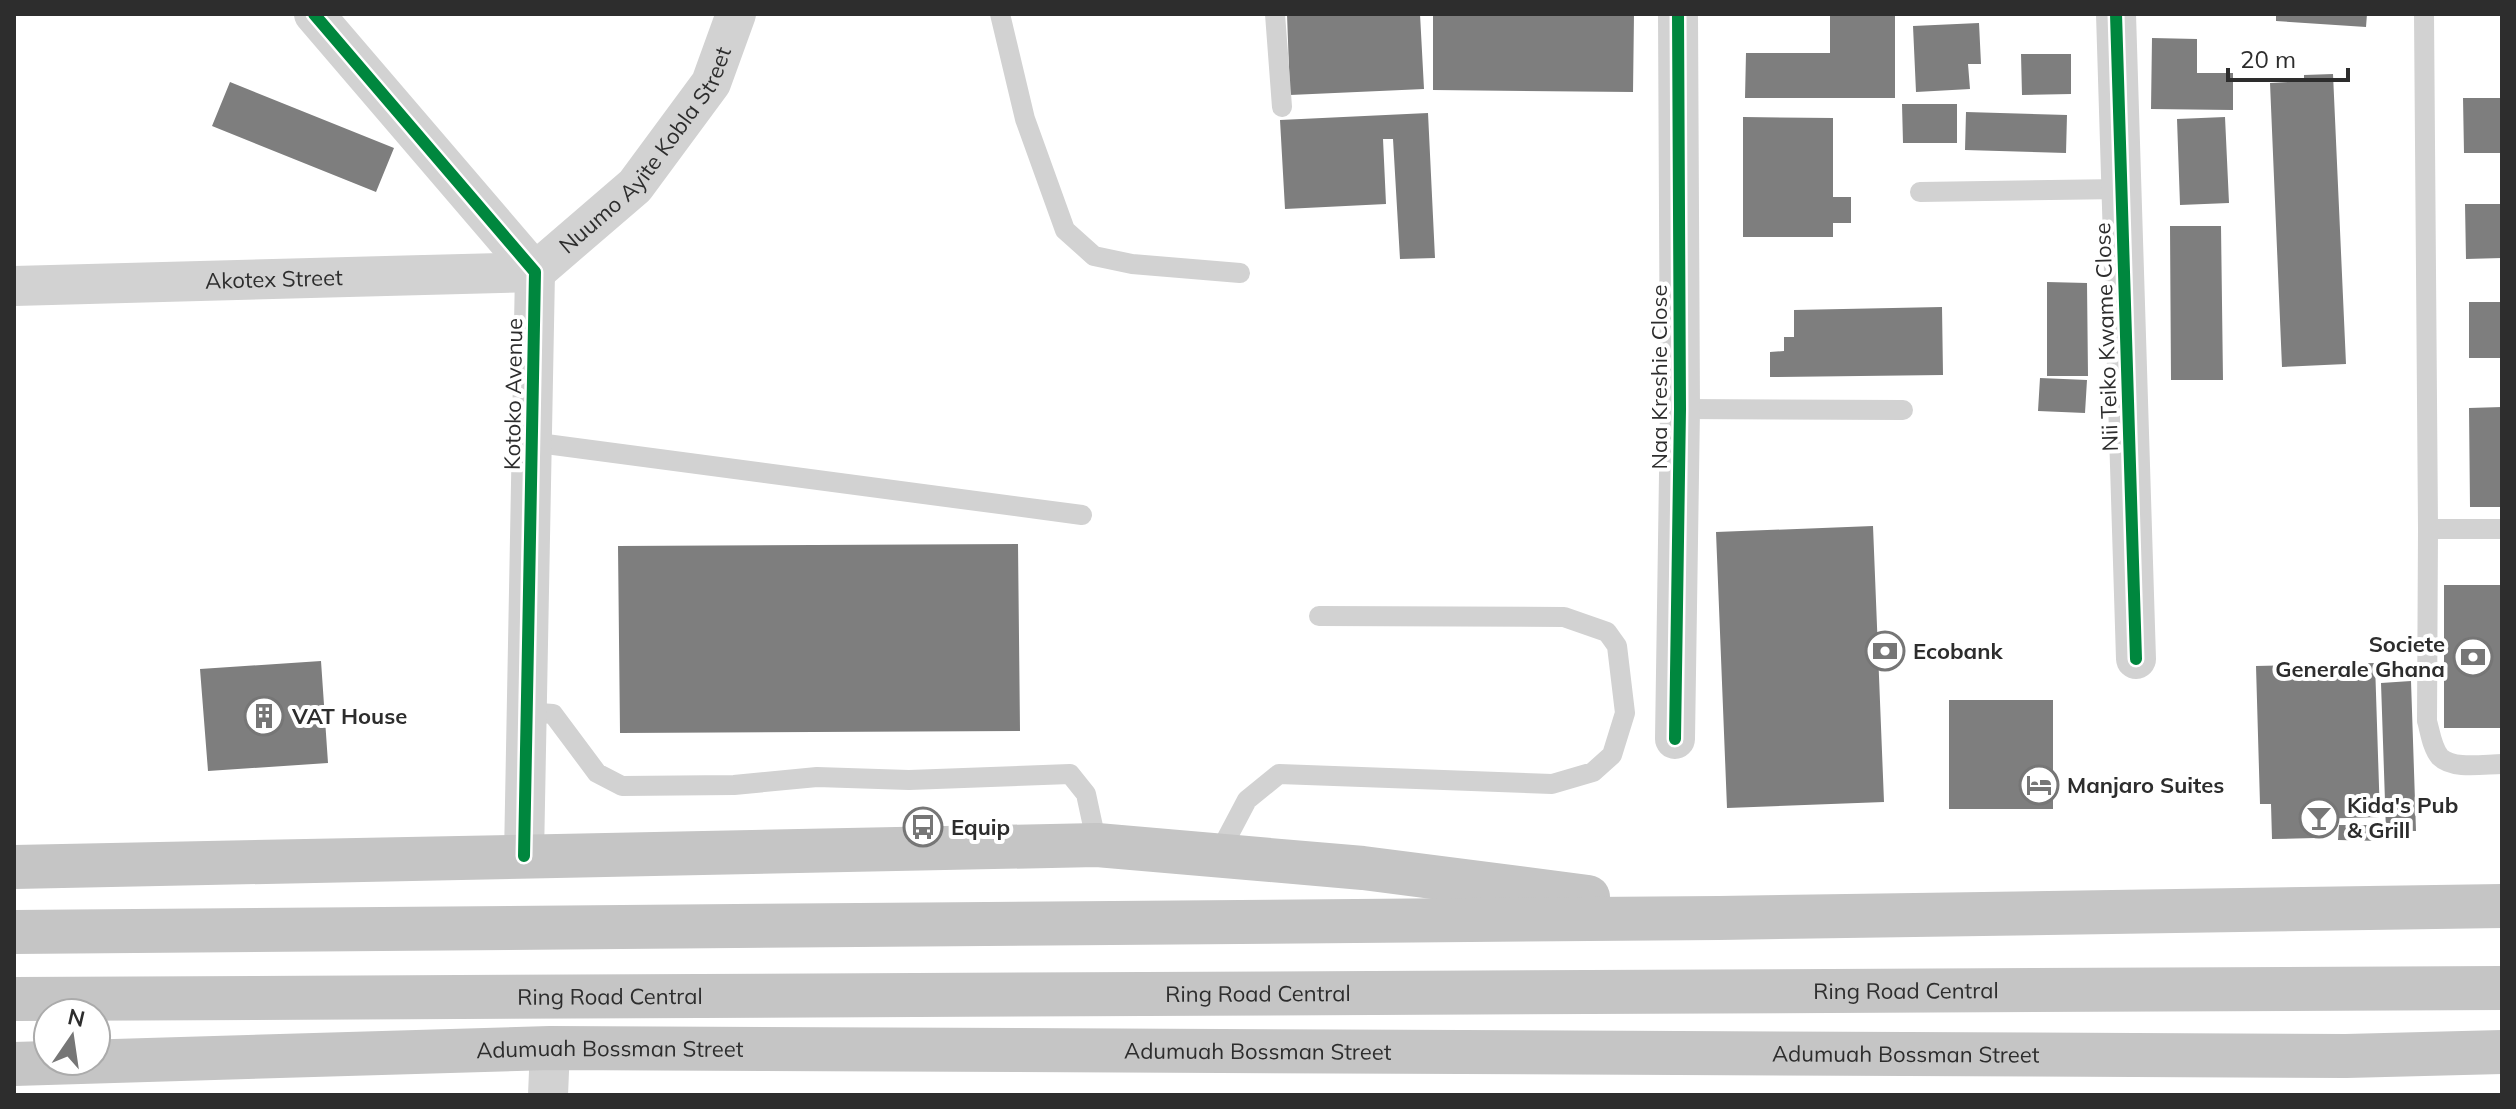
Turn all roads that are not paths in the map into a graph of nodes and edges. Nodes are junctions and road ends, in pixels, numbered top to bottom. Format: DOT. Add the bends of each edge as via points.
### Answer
graph roads {
  1 [pos="314,14"];
  2 [pos="736,14"];
  3 [pos="1000,14"];
  4 [pos="1275,14"];
  5 [pos="1678,14"];
  6 [pos="2116,14"];
  7 [pos="2424,14"];
  8 [pos="1282,107"];
  9 [pos="2122,189"];
  10 [pos="1920,192"];
  11 [pos="535,272"];
  12 [pos="1240,273"];
  13 [pos="14,286"];
  14 [pos="1680,409"];
  15 [pos="1903,410"];
  16 [pos="531,442"];
  17 [pos="1082,515"];
  18 [pos="2428,529"];
  19 [pos="2502,529"];
  20 [pos="1319,616"];
  21 [pos="2136,659"];
  22 [pos="526,712"];
  23 [pos="1675,739"];
  24 [pos="2502,764"];
  25 [pos="1097,845"];
  26 [pos="1218,855"];
  27 [pos="524,856"];
  28 [pos="14,867"];
  29 [pos="2502,906"];
  30 [pos="1719,918"];
  31 [pos="14,932"];
  32 [pos="2502,988"];
  33 [pos="14,999"];
  34 [pos="167,999"];
  35 [pos="112,1007"];
  36 [pos="550,1048"];
  37 [pos="2502,1052"];
  38 [pos="14,1064"];
  39 [pos="548,1095"];
  1 -- 11 [label="street"];
  2 -- 11 [label="street, Nuumo Ayite Kobla Street" via="711,83 635,186"];
  3 -- 12 [label="lane" via="1025,119 1065,230 1094,256"];
  4 -- 8 [label="lane"];
  5 -- 14 [label="street, Naa Kreshie Close"];
  6 -- 9 [label="street, Nii Teiko Kwame Close"];
  7 -- 18 [label="lane"];
  9 -- 10 [label="lane"];
  9 -- 21 [label="street, Nii Teiko Kwame Close"];
  11 -- 13 [label="street, Akotex Street"];
  11 -- 16 [label="street, Kotoko Avenue"];
  14 -- 15 [label="lane"];
  14 -- 23 [label="street, Naa Kreshie Close"];
  16 -- 17 [label="lane"];
  16 -- 22 [label="street, Kotoko Avenue"];
  18 -- 19 [label="lane"];
  18 -- 24 [label="lane" via="2427,721 2434,746 2453,764"];
  20 -- 26 [label="lane" via="1564,617 1607,632 1617,646 1625,713 1612,755 1593,772 1552,784 1279,774 1247,800"];
  22 -- 25 [label="lane" via="553,714 597,773 622,786 1070,774 1086,794"];
  22 -- 27 [label="street, Kotoko Avenue"];
  25 -- 26 [label="main road"];
  25 -- 27 [label="main road"];
  26 -- 30 [label="main road" via="1544,890"];
  27 -- 28 [label="main road"];
  29 -- 30 [label="main road"];
  30 -- 31 [label="main road"];
  32 -- 34 [label="main road, Ring Road Central"];
  33 -- 34 [label="main road, Ring Road Central"];
  34 -- 35 [label="main road"];
  36 -- 37 [label="main road, Adumuah Bossman Street" via="2346,1056"];
  36 -- 38 [label="main road, Adumuah Bossman Street"];
  36 -- 39 [label="street"];
}
